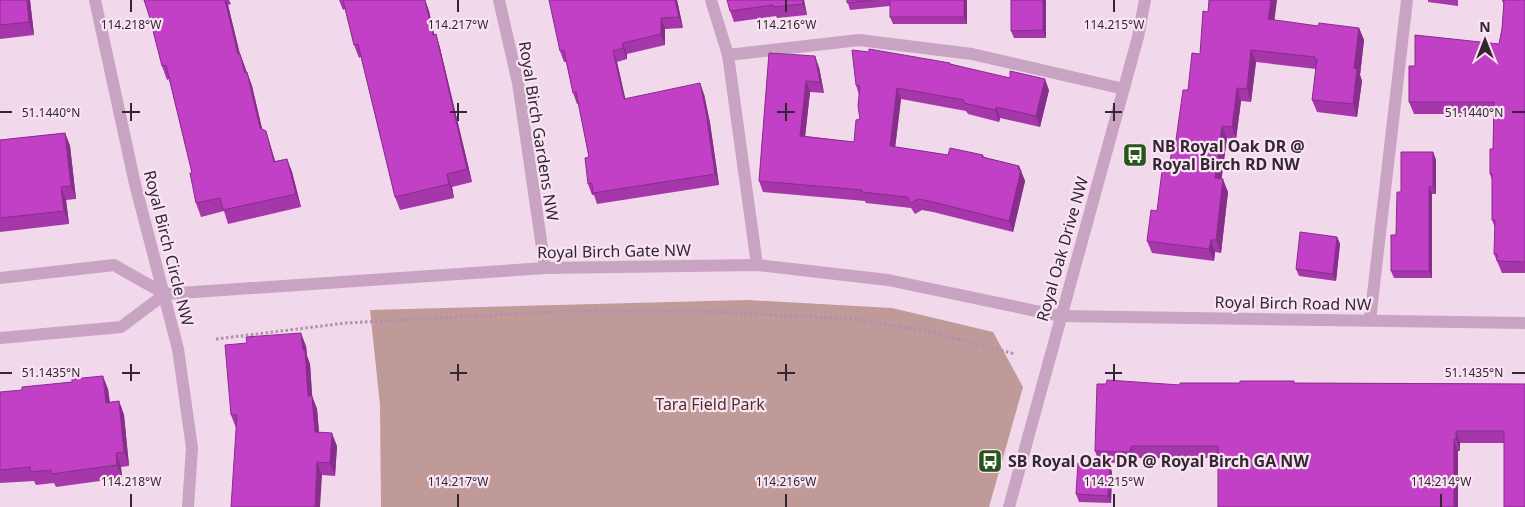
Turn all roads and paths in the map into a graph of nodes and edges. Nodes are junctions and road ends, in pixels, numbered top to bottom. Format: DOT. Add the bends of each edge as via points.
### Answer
graph roads {
  1 [pos="95,0"];
  2 [pos="498,0"];
  3 [pos="711,0"];
  4 [pos="1145,0"];
  5 [pos="1407,0"];
  6 [pos="728,55"];
  7 [pos="1124,89"];
  8 [pos="757,265"];
  9 [pos="545,268"];
  10 [pos="0,278"];
  11 [pos="165,294"];
  12 [pos="1060,316"];
  13 [pos="1370,320"];
  14 [pos="1525,323"];
  15 [pos="0,338"];
  16 [pos="216,339"];
  17 [pos="1016,354"];
  18 [pos="188,507"];
  19 [pos="1009,507"];
  1 -- 11 [label="street, Royal Birch Circle NW" via="135,184"];
  2 -- 9 [label="street, Royal Birch Gardens NW" via="518,84"];
  3 -- 6 [label="street"];
  4 -- 7 [label="street, Royal Oak Drive NW"];
  5 -- 13 [label="street"];
  6 -- 7 [label="street" via="858,40 972,54"];
  6 -- 8 [label="street"];
  7 -- 12 [label="street, Royal Oak Drive NW"];
  8 -- 9 [label="street, Royal Birch Gate NW"];
  8 -- 12 [label="street, Royal Birch Gate NW" via="888,280"];
  9 -- 11 [label="street, Royal Birch Gate NW"];
  10 -- 11 [label="street" via="114,265"];
  11 -- 15 [label="street" via="121,327"];
  11 -- 18 [label="street, Royal Birch Circle NW" via="178,349 192,448"];
  12 -- 13 [label="street, Royal Birch Road NW"];
  12 -- 19 [label="street, Royal Oak Drive NW"];
  13 -- 14 [label="street, Royal Birch Road NW"];
  16 -- 17 [label="path" via="356,322 568,311 695,311 853,319 926,331"];
}
